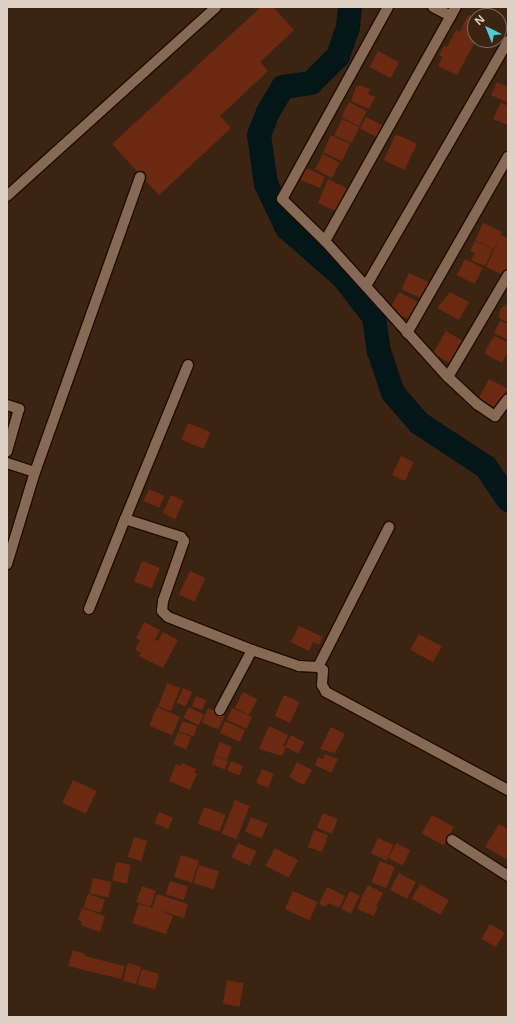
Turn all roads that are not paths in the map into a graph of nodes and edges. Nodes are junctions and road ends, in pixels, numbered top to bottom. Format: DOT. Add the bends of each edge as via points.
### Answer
graph roads {
  1 [pos="216,7"];
  2 [pos="388,7"];
  3 [pos="433,7"];
  4 [pos="456,7"];
  5 [pos="451,16"];
  6 [pos="508,41"];
  7 [pos="508,157"];
  8 [pos="140,177"];
  9 [pos="7,196"];
  10 [pos="325,241"];
  11 [pos="508,275"];
  12 [pos="366,286"];
  13 [pos="407,333"];
  14 [pos="188,366"];
  15 [pos="448,378"];
  16 [pos="508,399"];
  17 [pos="7,405"];
  18 [pos="7,451"];
  19 [pos="7,463"];
  20 [pos="35,472"];
  21 [pos="125,520"];
  22 [pos="389,527"];
  23 [pos="7,564"];
  24 [pos="89,609"];
  25 [pos="252,650"];
  26 [pos="318,667"];
  27 [pos="220,710"];
  28 [pos="508,790"];
  29 [pos="452,840"];
  30 [pos="508,876"];
  1 -- 9 [label="street"];
  2 -- 10 [label="street" via="282,199"];
  3 -- 5 [label="street"];
  4 -- 5 [label="street"];
  5 -- 10 [label="street"];
  6 -- 12 [label="street"];
  7 -- 13 [label="street"];
  8 -- 20 [label="street"];
  10 -- 12 [label="street"];
  11 -- 15 [label="street"];
  12 -- 13 [label="street"];
  13 -- 15 [label="street"];
  14 -- 21 [label="street"];
  15 -- 16 [label="street" via="496,416"];
  17 -- 18 [label="street" via="20,409"];
  19 -- 20 [label="street"];
  20 -- 23 [label="street"];
  21 -- 24 [label="street"];
  21 -- 25 [label="street" via="181,537 184,541 163,601 162,611 168,617"];
  22 -- 26 [label="street"];
  25 -- 26 [label="street" via="299,666"];
  25 -- 27 [label="street"];
  26 -- 28 [label="street" via="323,670 322,685 326,692"];
  29 -- 30 [label="street"];
}
